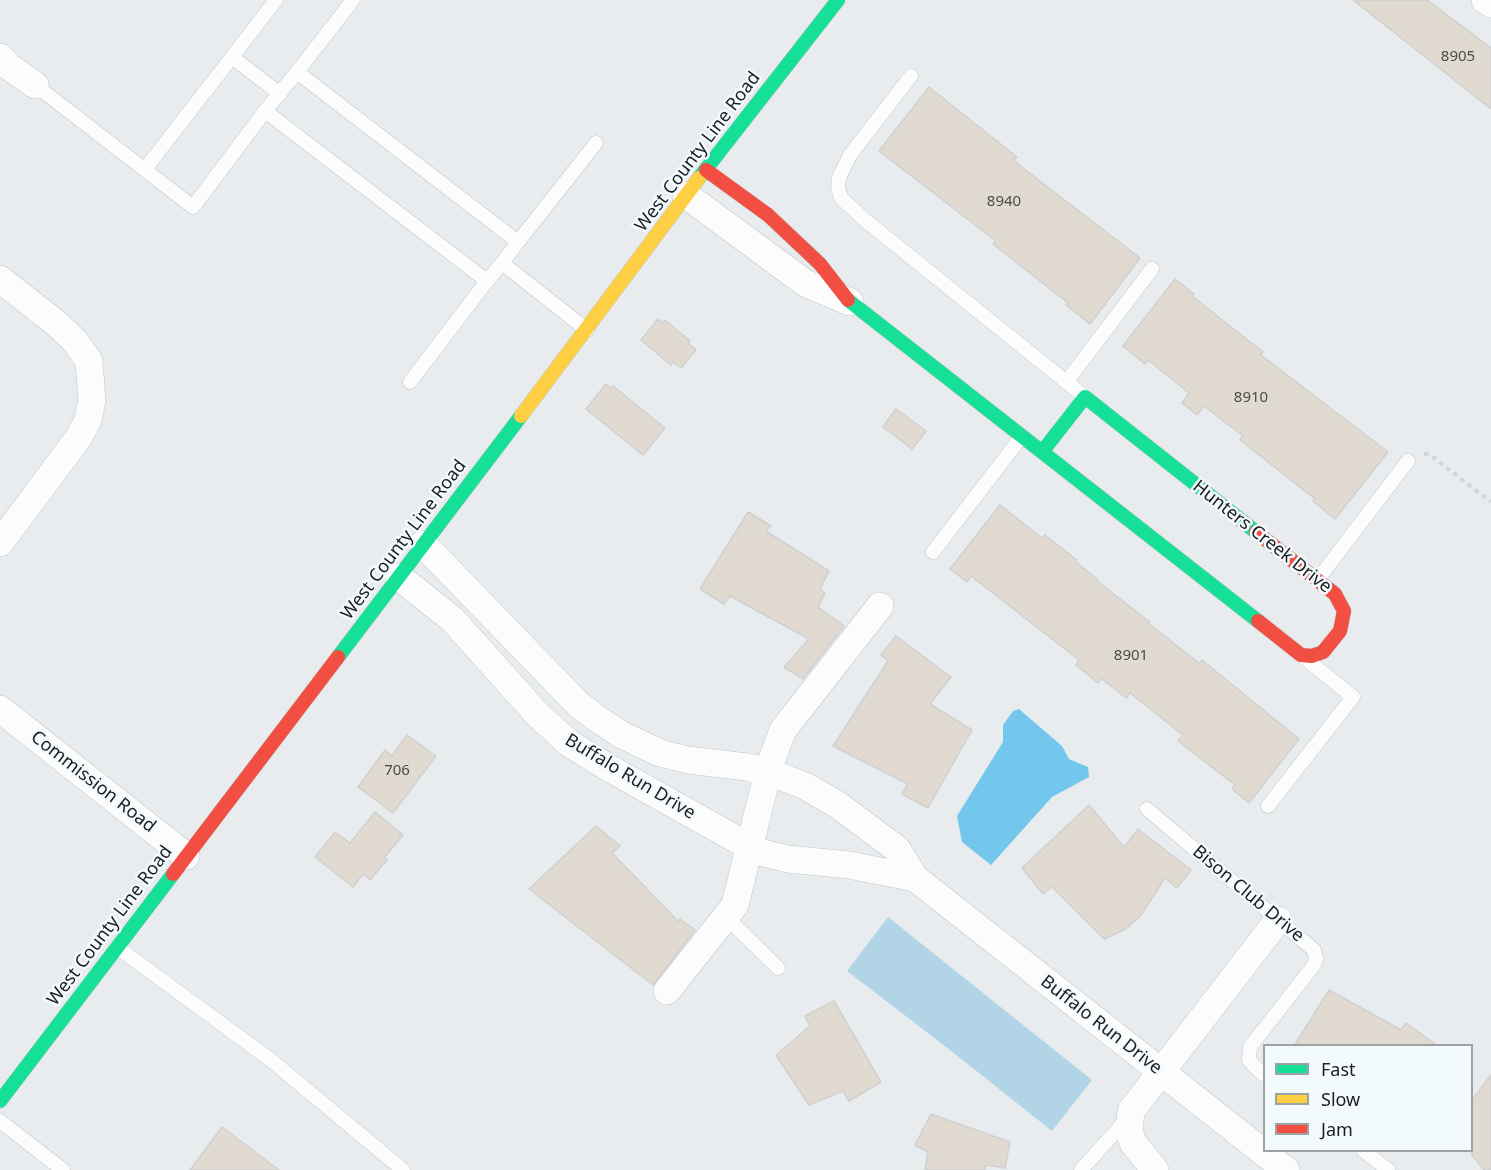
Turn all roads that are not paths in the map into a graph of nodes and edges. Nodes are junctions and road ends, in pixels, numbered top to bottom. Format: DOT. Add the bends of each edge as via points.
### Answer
graph roads {
  1 [pos="276,0"];
  2 [pos="353,0"];
  3 [pos="838,0"];
  4 [pos="1485,0"];
  5 [pos="1491,4"];
  6 [pos="0,57"];
  7 [pos="232,57"];
  8 [pos="297,72"];
  9 [pos="911,76"];
  10 [pos="36,85"];
  11 [pos="280,94"];
  12 [pos="266,111"];
  13 [pos="596,143"];
  14 [pos="145,170"];
  15 [pos="706,170"];
  16 [pos="686,195"];
  17 [pos="518,242"];
  18 [pos="502,263"];
  19 [pos="1152,269"];
  20 [pos="0,279"];
  21 [pos="487,281"];
  22 [pos="850,302"];
  23 [pos="587,330"];
  24 [pos="1066,381"];
  25 [pos="410,382"];
  26 [pos="1085,397"];
  27 [pos="1022,436"];
  28 [pos="1042,452"];
  29 [pos="1408,461"];
  30 [pos="0,543"];
  31 [pos="423,544"];
  32 [pos="933,552"];
  33 [pos="399,577"];
  34 [pos="1318,579"];
  35 [pos="880,606"];
  36 [pos="1301,655"];
  37 [pos="0,709"];
  38 [pos="768,772"];
  39 [pos="1268,806"];
  40 [pos="1147,809"];
  41 [pos="750,849"];
  42 [pos="186,856"];
  43 [pos="915,878"];
  44 [pos="726,917"];
  45 [pos="1278,920"];
  46 [pos="117,947"];
  47 [pos="778,968"];
  48 [pos="666,991"];
  49 [pos="1160,1072"];
  50 [pos="1263,1074"];
  51 [pos="0,1101"];
  52 [pos="1130,1115"];
  53 [pos="0,1121"];
  54 [pos="1366,1152"];
  55 [pos="1280,1168"];
  56 [pos="63,1170"];
  57 [pos="403,1170"];
  58 [pos="1081,1170"];
  59 [pos="1155,1170"];
  60 [pos="1388,1170"];
  1 -- 7 [label="lane"];
  2 -- 8 [label="lane"];
  3 -- 15 [label="main road, West County Line Road"];
  4 -- 5 [label="street"];
  6 -- 10 [label="street"];
  7 -- 11 [label="lane"];
  7 -- 14 [label="lane"];
  8 -- 11 [label="lane"];
  8 -- 17 [label="lane"];
  9 -- 24 [label="lane" via="850,155 839,178 841,198"];
  10 -- 14 [label="lane"];
  11 -- 12 [label="lane"];
  12 -- 14 [label="lane" via="193,207"];
  12 -- 21 [label="lane"];
  13 -- 17 [label="lane"];
  15 -- 16 [label="main road, West County Line Road"];
  15 -- 22 [label="main road" via="768,215 820,264"];
  16 -- 22 [label="street" via="805,284"];
  16 -- 23 [label="main road, West County Line Road"];
  17 -- 18 [label="lane"];
  18 -- 21 [label="lane"];
  18 -- 23 [label="lane"];
  19 -- 24 [label="lane"];
  20 -- 30 [label="street" via="75,341 89,361 92,400 80,436"];
  21 -- 25 [label="lane"];
  22 -- 27 [label="main road"];
  23 -- 31 [label="main road, West County Line Road"];
  24 -- 26 [label="lane"];
  26 -- 28 [label="main road"];
  26 -- 34 [label="main road, Hunters Creek Drive"];
  27 -- 28 [label="main road"];
  27 -- 32 [label="lane"];
  28 -- 36 [label="main road"];
  29 -- 34 [label="lane"];
  31 -- 33 [label="main road, West County Line Road"];
  31 -- 38 [label="street, Buffalo Run Drive" via="578,704 606,726 660,753"];
  33 -- 41 [label="street, Buffalo Run Drive" via="452,619 538,715 570,744"];
  33 -- 42 [label="main road, West County Line Road"];
  34 -- 36 [label="main road, Hunters Creek Drive" via="1340,600 1343,621 1323,652"];
  35 -- 38 [label="street" via="783,730"];
  36 -- 39 [label="lane" via="1353,697"];
  37 -- 42 [label="street, Commission Road"];
  38 -- 41 [label="street"];
  38 -- 43 [label="street, Buffalo Run Drive" via="805,786 838,805 897,849"];
  40 -- 45 [label="lane, Bison Club Drive"];
  41 -- 43 [label="street, Buffalo Run Drive" via="777,858 849,865"];
  41 -- 44 [label="street" via="735,905"];
  42 -- 46 [label="main road, West County Line Road"];
  43 -- 49 [label="street, Buffalo Run Drive"];
  44 -- 47 [label="lane"];
  44 -- 48 [label="street"];
  45 -- 49 [label="street"];
  45 -- 50 [label="lane, Bison Club Drive" via="1312,947 1316,959 1250,1047 1249,1060"];
  46 -- 51 [label="main road, West County Line Road"];
  46 -- 57 [label="lane" via="272,1061"];
  49 -- 52 [label="street"];
  49 -- 55 [label="street, Buffalo Run Drive"];
  52 -- 58 [label="lane"];
  52 -- 59 [label="street" via="1133,1143"];
  53 -- 56 [label="lane"];
  54 -- 60 [label="lane"];
}
